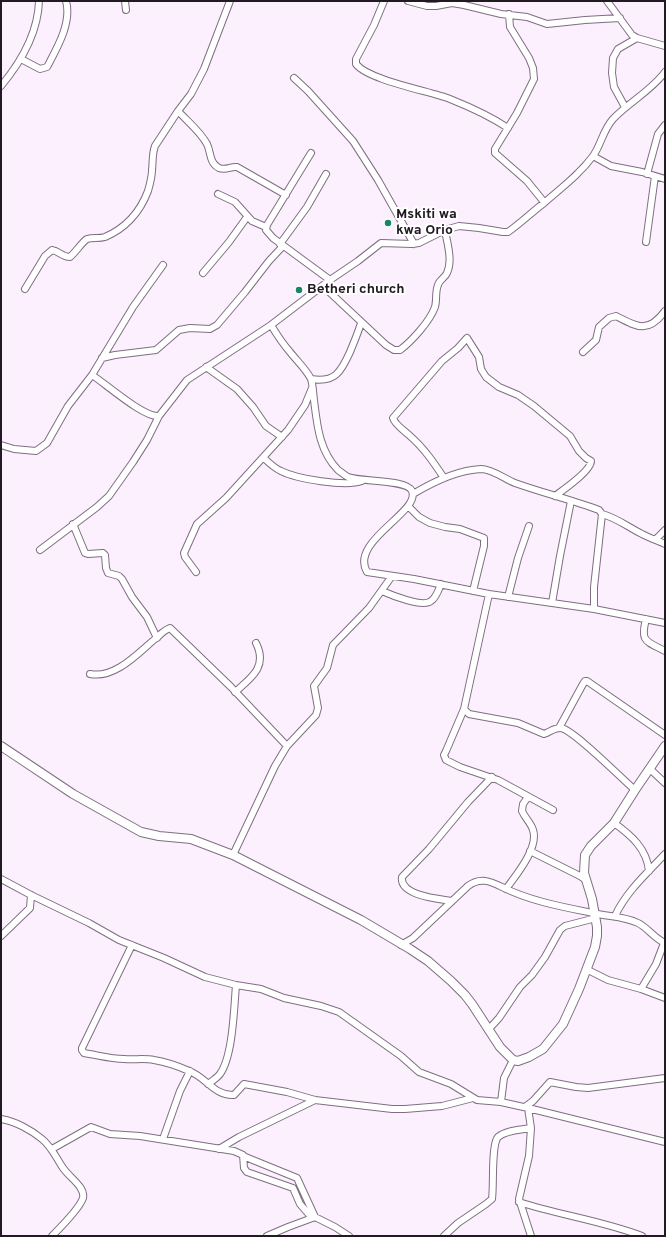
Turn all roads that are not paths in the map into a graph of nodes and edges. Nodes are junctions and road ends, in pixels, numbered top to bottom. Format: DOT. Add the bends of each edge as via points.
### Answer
graph roads {
  1 [pos="39,1"];
  2 [pos="66,1"];
  3 [pos="126,1"];
  4 [pos="230,1"];
  5 [pos="384,1"];
  6 [pos="408,1"];
  7 [pos="606,1"];
  8 [pos="452,2"];
  9 [pos="126,10"];
  10 [pos="509,14"];
  11 [pos="620,18"];
  12 [pos="636,38"];
  13 [pos="665,46"];
  14 [pos="21,59"];
  15 [pos="665,72"];
  16 [pos="294,78"];
  17 [pos="1,86"];
  18 [pos="625,107"];
  19 [pos="178,111"];
  20 [pos="665,125"];
  21 [pos="508,128"];
  22 [pos="311,153"];
  23 [pos="593,156"];
  24 [pos="326,174"];
  25 [pos="647,174"];
  26 [pos="655,176"];
  27 [pos="665,179"];
  28 [pos="218,194"];
  29 [pos="286,195"];
  30 [pos="544,202"];
  31 [pos="248,217"];
  32 [pos="266,227"];
  33 [pos="445,230"];
  34 [pos="646,242"];
  35 [pos="414,244"];
  36 [pos="282,245"];
  37 [pos="163,265"];
  38 [pos="203,273"];
  39 [pos="330,280"];
  40 [pos="323,286"];
  41 [pos="25,289"];
  42 [pos="665,311"];
  43 [pos="361,323"];
  44 [pos="271,326"];
  45 [pos="583,352"];
  46 [pos="102,358"];
  47 [pos="206,367"];
  48 [pos="92,375"];
  49 [pos="311,379"];
  50 [pos="312,387"];
  51 [pos="159,416"];
  52 [pos="282,437"];
  53 [pos="1,445"];
  54 [pos="264,458"];
  55 [pos="444,478"];
  56 [pos="365,480"];
  57 [pos="412,494"];
  58 [pos="555,496"];
  59 [pos="571,501"];
  60 [pos="408,506"];
  61 [pos="602,514"];
  62 [pos="73,524"];
  63 [pos="529,526"];
  64 [pos="665,530"];
  65 [pos="656,539"];
  66 [pos="665,544"];
  67 [pos="40,550"];
  68 [pos="196,572"];
  69 [pos="392,576"];
  70 [pos="441,584"];
  71 [pos="473,590"];
  72 [pos="382,591"];
  73 [pos="489,594"];
  74 [pos="508,597"];
  75 [pos="552,603"];
  76 [pos="594,609"];
  77 [pos="646,619"];
  78 [pos="665,623"];
  79 [pos="157,638"];
  80 [pos="256,643"];
  81 [pos="665,651"];
  82 [pos="90,674"];
  83 [pos="235,692"];
  84 [pos="464,709"];
  85 [pos="559,728"];
  86 [pos="665,735"];
  87 [pos="1,746"];
  88 [pos="287,746"];
  89 [pos="665,746"];
  90 [pos="650,768"];
  91 [pos="492,777"];
  92 [pos="665,783"];
  93 [pos="635,790"];
  94 [pos="528,797"];
  95 [pos="553,810"];
  96 [pos="614,823"];
  97 [pos="530,851"];
  98 [pos="665,854"];
  99 [pos="233,855"];
  100 [pos="649,871"];
  101 [pos="1,879"];
  102 [pos="586,880"];
  103 [pos="506,889"];
  104 [pos="31,895"];
  105 [pos="452,901"];
  106 [pos="595,916"];
  107 [pos="616,916"];
  108 [pos="1,936"];
  109 [pos="664,943"];
  110 [pos="132,945"];
  111 [pos="401,945"];
  112 [pos="586,969"];
  113 [pos="236,985"];
  114 [pos="641,989"];
  115 [pos="665,998"];
  116 [pos="488,1030"];
  117 [pos="513,1060"];
  118 [pos="190,1071"];
  119 [pos="665,1078"];
  120 [pos="208,1084"];
  121 [pos="473,1098"];
  122 [pos="315,1100"];
  123 [pos="501,1102"];
  124 [pos="526,1108"];
  125 [pos="1,1119"];
  126 [pos="531,1128"];
  127 [pos="163,1139"];
  128 [pos="665,1142"];
  129 [pos="52,1149"];
  130 [pos="219,1149"];
  131 [pos="243,1156"];
  132 [pos="519,1202"];
  133 [pos="313,1217"];
  134 [pos="622,1229"];
  135 [pos="52,1236"];
  136 [pos="267,1236"];
  137 [pos="349,1236"];
  138 [pos="444,1236"];
  139 [pos="531,1236"];
  140 [pos="617,1236"];
  141 [pos="642,1236"];
  1 -- 14 [label="street" via="35,25"];
  2 -- 14 [label="street" via="64,30 47,67 40,69"];
  3 -- 9 [label="street"];
  4 -- 19 [label="street" via="204,69 191,94"];
  5 -- 21 [label="street" via="356,58 359,68 377,77 449,99 486,114"];
  6 -- 8 [label="street" via="426,6"];
  7 -- 11 [label="street"];
  8 -- 10 [label="street"];
  10 -- 11 [label="street" via="547,24"];
  10 -- 21 [label="street" via="510,27 529,58 534,78"];
  11 -- 12 [label="street"];
  12 -- 13 [label="street"];
  12 -- 18 [label="street" via="618,48 613,58 614,87"];
  14 -- 17 [label="street"];
  15 -- 18 [label="street" via="651,88"];
  16 -- 35 [label="street" via="354,141"];
  18 -- 23 [label="street" via="609,124"];
  19 -- 29 [label="street" via="204,140 217,166 223,169 237,167"];
  19 -- 41 [label="street" via="155,146 151,179 137,213 126,224 105,237 85,241 70,256 63,256 52,250 45,256"];
  20 -- 25 [label="street" via="658,134"];
  21 -- 30 [label="street" via="495,153 527,181"];
  22 -- 29 [label="street"];
  23 -- 25 [label="street" via="611,166"];
  23 -- 30 [label="street" via="579,172"];
  24 -- 36 [label="street"];
  25 -- 26 [label="street"];
  26 -- 27 [label="street"];
  26 -- 34 [label="street"];
  28 -- 31 [label="street" via="235,202"];
  29 -- 32 [label="street"];
  30 -- 33 [label="street" via="522,222 506,232 459,226"];
  31 -- 32 [label="street"];
  31 -- 38 [label="street"];
  32 -- 36 [label="street" via="267,233"];
  33 -- 35 [label="street"];
  33 -- 43 [label="street" via="449,267 438,283 433,312 412,339 400,350 394,350"];
  35 -- 39 [label="street" via="381,243"];
  36 -- 39 [label="street"];
  36 -- 46 [label="street" via="213,328 183,329 156,350"];
  37 -- 46 [label="street"];
  39 -- 40 [label="street"];
  40 -- 43 [label="street"];
  40 -- 44 [label="street"];
  42 -- 45 [label="street" via="649,325 641,327 616,316 609,318 599,327 594,343"];
  43 -- 49 [label="street" via="339,373 323,380"];
  44 -- 47 [label="street"];
  44 -- 49 [label="street"];
  46 -- 48 [label="street"];
  47 -- 51 [label="street" via="187,380"];
  47 -- 52 [label="street" via="236,388 266,426"];
  48 -- 51 [label="street" via="140,409 152,416"];
  48 -- 53 [label="street" via="68,406 45,446 31,451"];
  49 -- 50 [label="street"];
  50 -- 52 [label="street" via="304,405"];
  50 -- 56 [label="street" via="318,430 326,453 337,469 346,476"];
  51 -- 62 [label="street" via="147,440 109,496"];
  52 -- 54 [label="street"];
  54 -- 56 [label="street" via="288,474 329,482 357,483"];
  54 -- 68 [label="street" via="197,524 184,553"];
  55 -- 57 [label="street"];
  55 -- 58 [label="street" via="463,472 485,470"];
  55 -- 58 [label="street" via="429,455 393,418 442,361 467,338 479,357 486,376 499,387 518,395 539,410 570,436 579,451 591,461 577,479"];
  56 -- 57 [label="street" via="402,484 410,488"];
  57 -- 60 [label="street"];
  58 -- 59 [label="street"];
  59 -- 61 [label="street" via="599,510"];
  59 -- 75 [label="street"];
  60 -- 69 [label="street" via="373,542 364,558 363,565 367,572"];
  60 -- 71 [label="street" via="430,523 460,529 484,538"];
  61 -- 65 [label="street"];
  61 -- 76 [label="street"];
  62 -- 67 [label="street"];
  62 -- 79 [label="street" via="86,553 104,554 108,573 122,579 147,617"];
  63 -- 74 [label="street"];
  64 -- 65 [label="street"];
  65 -- 66 [label="street"];
  69 -- 70 [label="street"];
  69 -- 72 [label="street"];
  70 -- 71 [label="street"];
  70 -- 72 [label="street" via="432,601 423,603"];
  71 -- 73 [label="street"];
  72 -- 88 [label="street" via="333,645 327,668 314,686 318,712"];
  73 -- 74 [label="street"];
  73 -- 84 [label="street"];
  74 -- 75 [label="street"];
  75 -- 76 [label="street"];
  76 -- 77 [label="street"];
  77 -- 78 [label="street"];
  77 -- 81 [label="street" via="643,633 646,641"];
  79 -- 82 [label="street" via="126,664 98,675"];
  79 -- 83 [label="street" via="168,628 171,629"];
  80 -- 83 [label="street" via="260,653 260,665 254,675"];
  83 -- 88 [label="street"];
  84 -- 85 [label="street" via="469,714 518,723 544,734"];
  84 -- 91 [label="street" via="445,758 448,762"];
  85 -- 86 [label="street" via="587,680"];
  85 -- 93 [label="street" via="580,740"];
  87 -- 99 [label="street" via="68,791 141,832 191,839"];
  88 -- 99 [label="street"];
  89 -- 90 [label="street"];
  90 -- 92 [label="street"];
  90 -- 93 [label="street"];
  91 -- 94 [label="street"];
  91 -- 105 [label="street" via="402,877 404,885 412,892"];
  93 -- 96 [label="street"];
  94 -- 95 [label="street"];
  94 -- 97 [label="street" via="522,811 534,832"];
  96 -- 100 [label="street" via="643,850"];
  96 -- 102 [label="street" via="585,855 583,869"];
  97 -- 102 [label="street"];
  97 -- 103 [label="street"];
  98 -- 100 [label="street"];
  99 -- 111 [label="street" via="361,920"];
  100 -- 107 [label="street"];
  101 -- 104 [label="street"];
  102 -- 106 [label="street"];
  103 -- 105 [label="street" via="488,881 477,881"];
  103 -- 106 [label="street"];
  104 -- 108 [label="street" via="30,908"];
  104 -- 110 [label="street"];
  105 -- 111 [label="street" via="413,938"];
  106 -- 107 [label="street"];
  106 -- 112 [label="street" via="596,942"];
  106 -- 116 [label="street" via="562,927 532,975"];
  107 -- 109 [label="street" via="639,924"];
  109 -- 114 [label="street" via="656,964"];
  110 -- 113 [label="street" via="206,977"];
  110 -- 118 [label="street" via="82,1050 120,1059 154,1060"];
  111 -- 116 [label="street" via="451,981 472,1004"];
  112 -- 114 [label="street" via="608,980"];
  112 -- 117 [label="street" via="580,989 558,1031 543,1049 520,1061"];
  113 -- 120 [label="street" via="226,1061 220,1075"];
  113 -- 121 [label="street" via="262,989 284,998 339,1012 419,1072 451,1084"];
  114 -- 115 [label="street"];
  116 -- 117 [label="street"];
  117 -- 123 [label="street" via="504,1078"];
  118 -- 120 [label="street"];
  118 -- 127 [label="street"];
  119 -- 124 [label="street" via="588,1088 550,1082"];
  120 -- 122 [label="street" via="219,1093 225,1094 234,1095 244,1084"];
  121 -- 122 [label="street" via="442,1106 405,1109"];
  121 -- 123 [label="street"];
  122 -- 130 [label="street" via="239,1136"];
  123 -- 124 [label="street"];
  124 -- 126 [label="street"];
  124 -- 128 [label="street"];
  125 -- 129 [label="street" via="9,1120 37,1135"];
  126 -- 132 [label="street" via="529,1156"];
  126 -- 138 [label="street" via="497,1138 492,1199"];
  127 -- 129 [label="street" via="110,1134 91,1127"];
  127 -- 130 [label="street"];
  129 -- 135 [label="street" via="83,1193 83,1198"];
  130 -- 131 [label="street" via="234,1151"];
  131 -- 133 [label="street" via="297,1178"];
  131 -- 133 [label="street" via="247,1172 293,1188 300,1204"];
  132 -- 134 [label="street"];
  132 -- 139 [label="street"];
  133 -- 136 [label="street"];
  133 -- 137 [label="street"];
  134 -- 140 [label="street"];
  134 -- 141 [label="street"];
}
